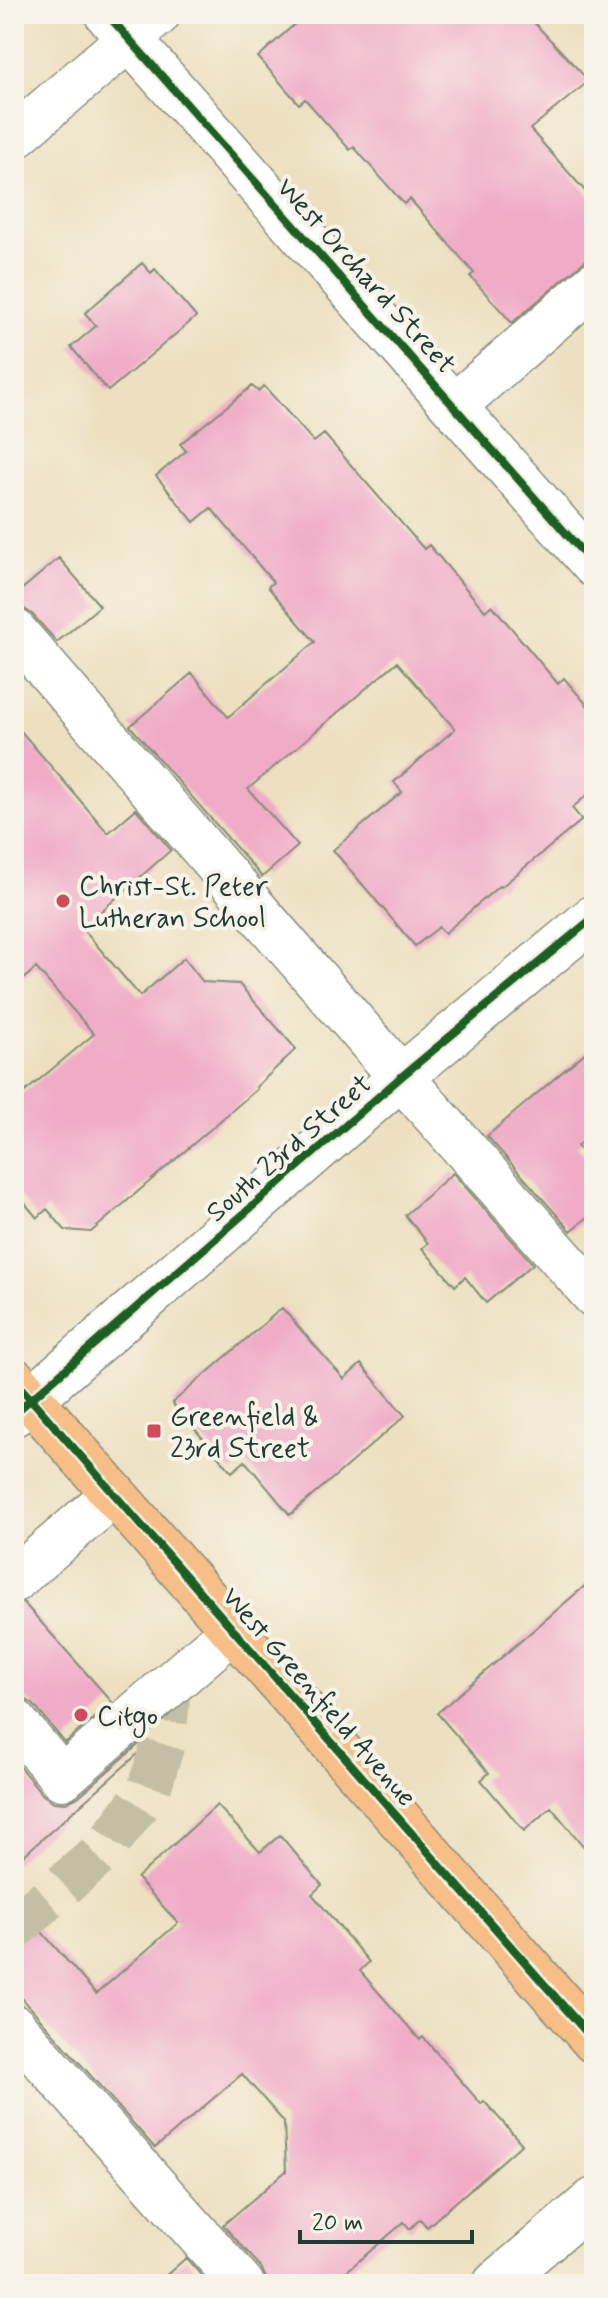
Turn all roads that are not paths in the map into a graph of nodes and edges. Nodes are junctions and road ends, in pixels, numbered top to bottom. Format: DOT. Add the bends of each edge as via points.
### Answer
graph roads {
  1 [pos="131,22"];
  2 [pos="14,137"];
  3 [pos="594,284"];
  4 [pos="454,406"];
  5 [pos="594,565"];
  6 [pos="14,631"];
  7 [pos="594,917"];
  8 [pos="401,1077"];
  9 [pos="594,1295"];
  10 [pos="20,1398"];
  11 [pos="114,1494"];
  12 [pos="14,1580"];
  13 [pos="233,1630"];
  14 [pos="14,1721"];
  15 [pos="594,2041"];
  16 [pos="20,2045"];
  17 [pos="594,2200"];
  18 [pos="242,2284"];
  19 [pos="495,2284"];
  1 -- 2 [label="street"];
  1 -- 4 [label="street, West Orchard Street"];
  3 -- 4 [label="street"];
  4 -- 5 [label="street, West Orchard Street"];
  6 -- 8 [label="street"];
  7 -- 8 [label="street, South 23rd Street"];
  8 -- 9 [label="street"];
  8 -- 10 [label="street, South 23rd Street"];
  10 -- 11 [label="main road, West Greenfield Avenue"];
  11 -- 12 [label="street"];
  11 -- 13 [label="main road, West Greenfield Avenue"];
  13 -- 14 [label="street" via="62,1778"];
  13 -- 15 [label="main road, West Greenfield Avenue"];
  16 -- 18 [label="street"];
  17 -- 19 [label="street"];
}
